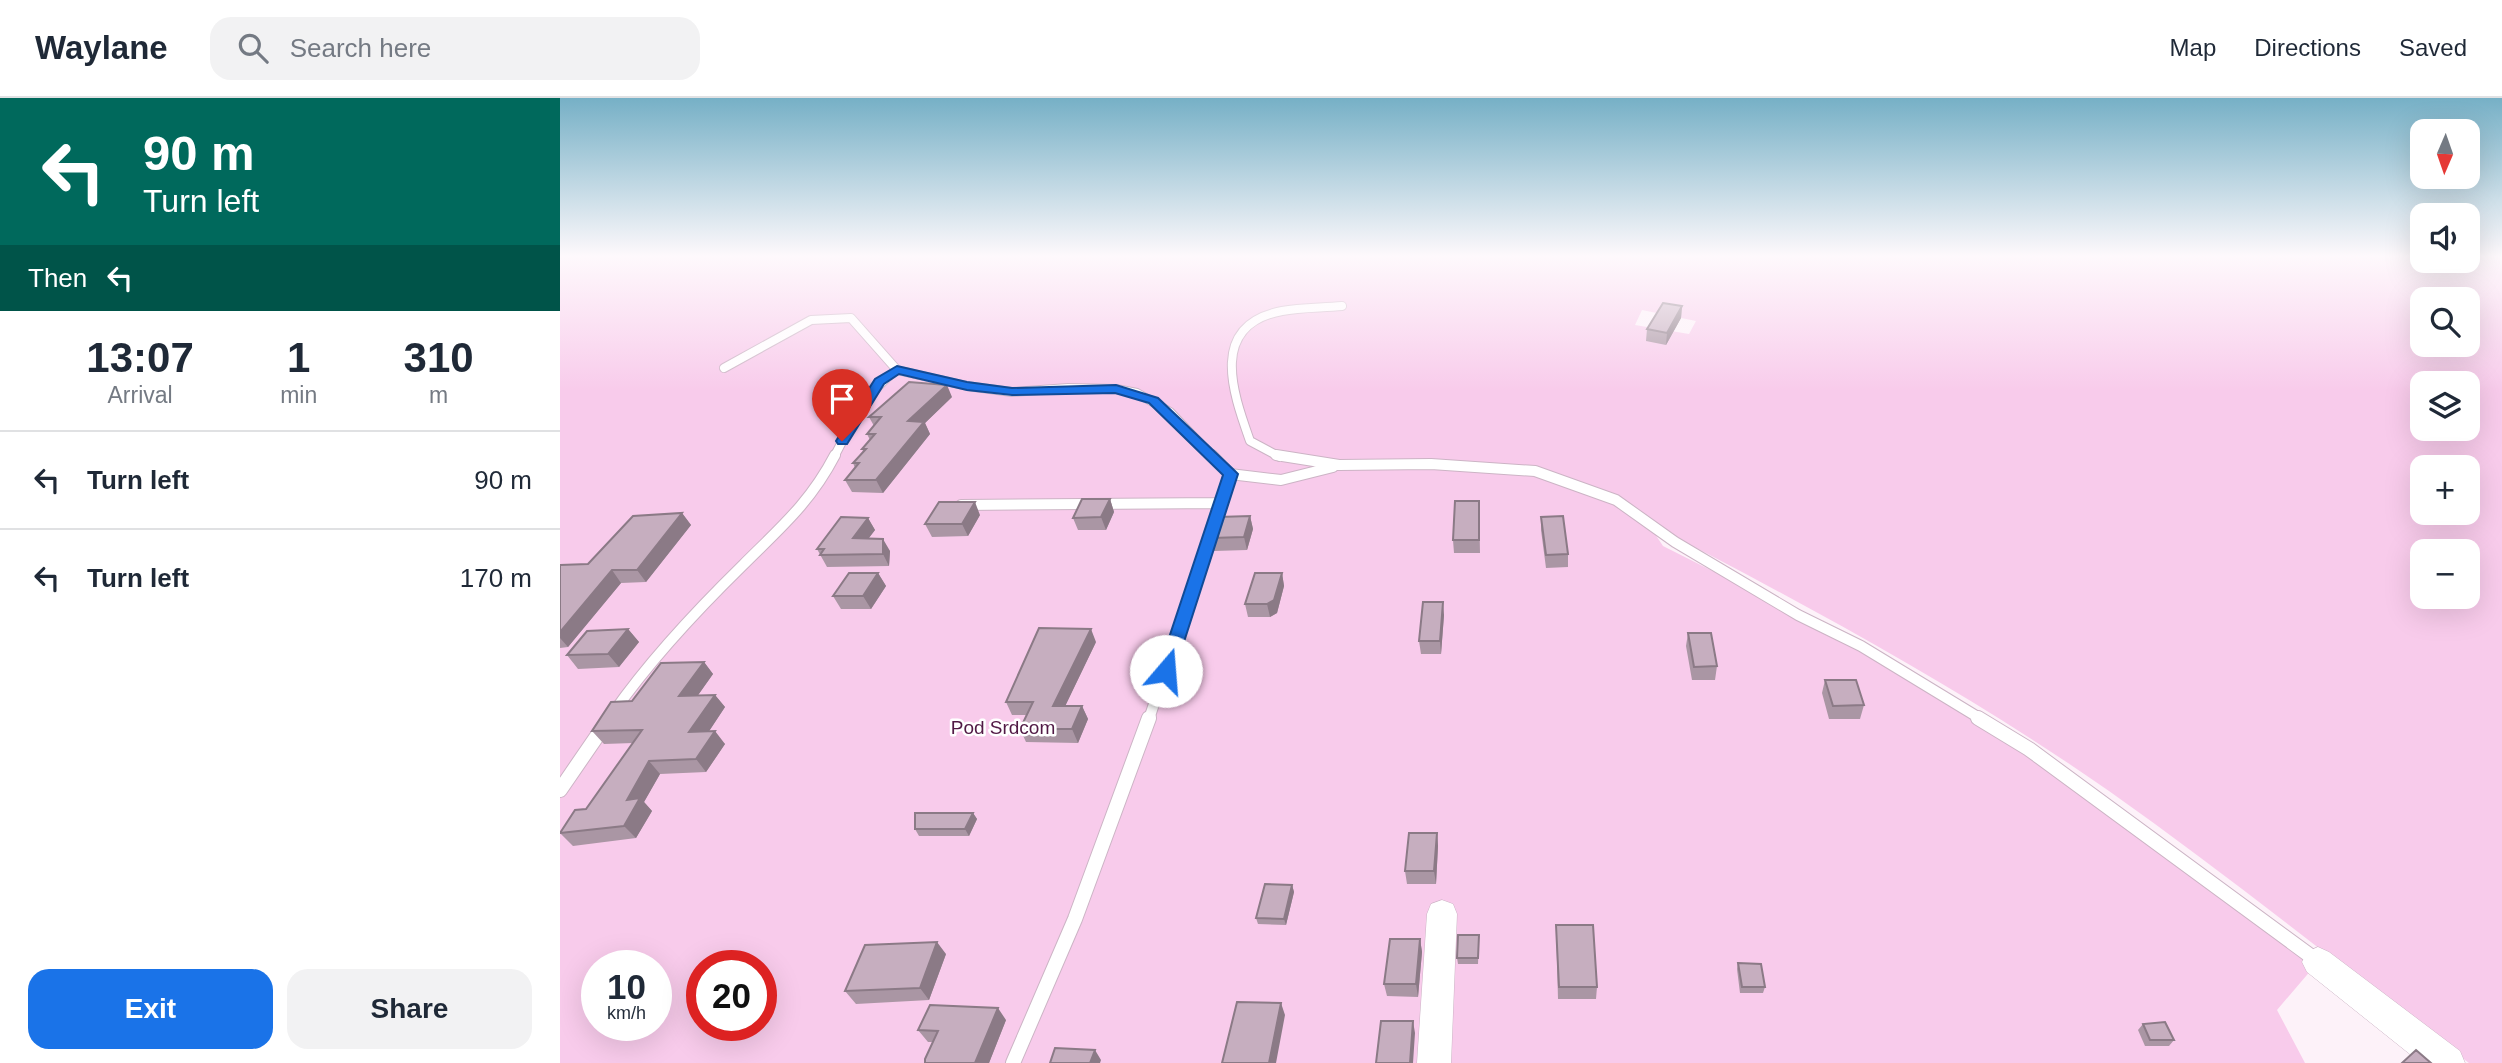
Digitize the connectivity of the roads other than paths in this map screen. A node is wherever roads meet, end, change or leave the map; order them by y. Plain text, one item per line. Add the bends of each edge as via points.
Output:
1 (1342, 306) dead end
2 (724, 368) dead end
3 (897, 370) junction
4 (1339, 465) junction
5 (1230, 474) junction
6 (1221, 503) junction
7 (958, 505) edge
8 (560, 790) edge
9 (1443, 914) dead end
10 (2318, 962) joint
11 (1013, 1063) edge
12 (1434, 1063) edge
13 (2448, 1063) edge

1 - 4 lane via 1293,308 1259,318 1237,339 1230,363 1233,391 1250,441 1283,458
2 - 3 lane via 811,320 850,318
3 - 5 lane via 1012,391 1068,388 1138,393 1170,412
3 - 8 lane via 880,382 854,419 820,484 789,523 743,565 632,685
4 - 5 lane via 1281,480
4 - 10 lane via 1432,464 1535,471 1616,500 1728,573 1861,646 2029,749
5 - 6 lane
6 - 7 lane
6 - 11 lane via 1134,761
9 - 12 street
10 - 13 street

